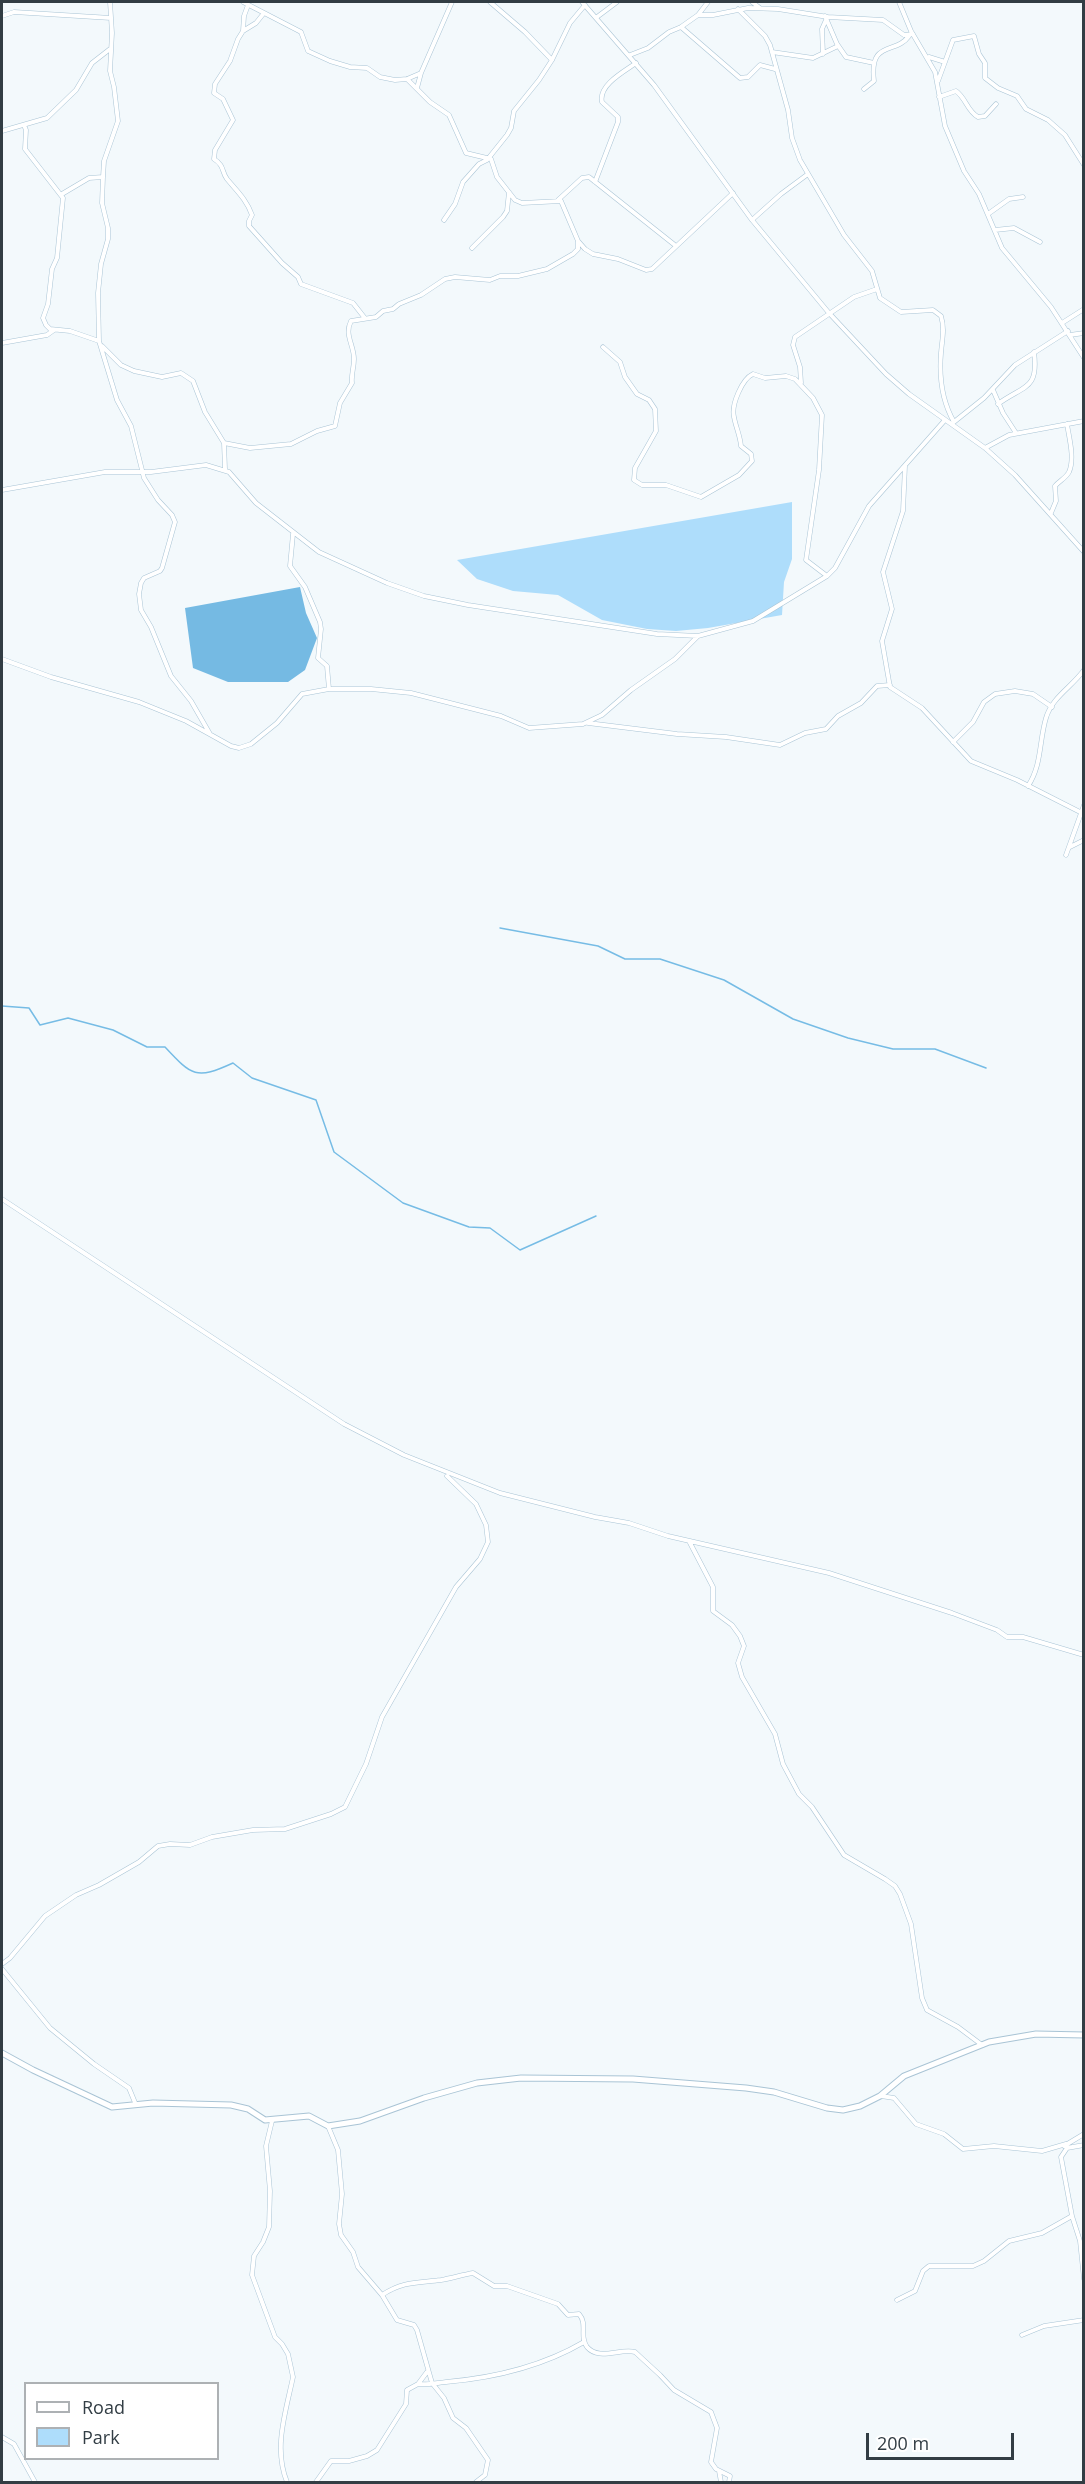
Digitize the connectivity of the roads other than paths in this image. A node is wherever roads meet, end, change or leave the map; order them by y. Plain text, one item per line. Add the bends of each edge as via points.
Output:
1 (110, 2) edge
2 (243, 2) edge
3 (452, 2) edge
4 (490, 2) edge
5 (617, 2) edge
6 (708, 2) edge
7 (752, 2) edge
8 (899, 2) edge
9 (584, 3) edge
10 (248, 5) junction
11 (761, 8) junction
12 (738, 9) junction
13 (264, 13) junction
14 (698, 15) junction
15 (2, 16) edge
16 (597, 17) junction
17 (111, 18) junction
18 (826, 18) junction
19 (681, 27) junction
20 (243, 31) junction
21 (911, 35) junction
22 (838, 46) junction
23 (111, 48) junction
24 (772, 52) junction
25 (823, 54) junction
26 (630, 56) junction
27 (928, 57) junction
28 (552, 60) junction
29 (945, 62) junction
30 (636, 63) junction
31 (874, 63) junction
32 (775, 69) junction
33 (421, 73) junction
34 (407, 79) junction
35 (938, 81) junction
36 (417, 89) junction
37 (864, 89) dead end
38 (939, 97) junction
39 (996, 104) dead end
40 (24, 125) junction
41 (2, 131) edge
42 (489, 157) junction
43 (1083, 165) edge
44 (808, 174) junction
45 (103, 177) junction
46 (595, 182) junction
47 (509, 192) junction
48 (62, 194) junction
49 (733, 194) junction
50 (1023, 197) dead end
51 (558, 200) junction
52 (988, 214) junction
53 (444, 220) dead end
54 (752, 220) junction
55 (995, 230) junction
56 (578, 241) junction
57 (1040, 242) dead end
58 (676, 246) junction
59 (472, 248) dead end
60 (876, 289) junction
61 (1083, 309) edge
62 (829, 313) junction
63 (365, 318) junction
64 (1062, 323) junction
65 (54, 330) junction
66 (1069, 333) junction
67 (1083, 333) edge
68 (100, 342) junction
69 (2, 343) edge
70 (603, 347) dead end
71 (1034, 351) junction
72 (1083, 358) edge
73 (801, 375) junction
74 (795, 379) junction
75 (801, 383) junction
76 (993, 390) junction
77 (999, 404) junction
78 (945, 420) junction
79 (1083, 421) edge
80 (953, 423) junction
81 (1067, 424) junction
82 (1016, 434) junction
83 (224, 443) junction
84 (985, 448) junction
85 (905, 465) junction
86 (225, 469) junction
87 (143, 472) junction
88 (2, 490) edge
89 (1051, 513) junction
90 (293, 534) junction
91 (1083, 552) edge
92 (827, 576) junction
93 (698, 636) junction
94 (2, 659) edge
95 (1083, 670) edge
96 (890, 685) junction
97 (330, 689) junction
98 (1052, 707) junction
99 (587, 723) junction
100 (210, 734) junction
101 (953, 742) junction
102 (1028, 786) junction
103 (1083, 805) edge
104 (1082, 813) edge
105 (1083, 840) edge
106 (1069, 848) junction
107 (1066, 855) dead end
108 (2, 1199) edge
109 (444, 1473) junction
110 (688, 1540) junction
111 (1083, 1654) edge
112 (2, 1964) edge
113 (2, 1969) edge
114 (1083, 2035) edge
115 (982, 2045) junction
116 (2, 2053) edge
117 (880, 2096) junction
118 (136, 2105) junction
119 (272, 2121) junction
120 (328, 2126) junction
121 (1083, 2134) edge
122 (1066, 2144) junction
123 (1083, 2145) edge
124 (1064, 2150) junction
125 (1072, 2216) junction
126 (1083, 2279) edge
127 (382, 2295) junction
128 (897, 2301) dead end
129 (1083, 2320) edge
130 (1022, 2335) dead end
131 (584, 2342) junction
132 (428, 2372) junction
133 (432, 2383) junction
134 (418, 2384) junction
135 (2, 2438) edge
136 (719, 2471) junction
137 (35, 2482) edge
138 (287, 2482) edge
139 (316, 2482) edge
140 (476, 2482) edge
141 (721, 2482) edge
142 (729, 2482) edge

1 - 17 street
2 - 10 street
3 - 33 street
4 - 28 street
5 - 16 street
6 - 14 street
7 - 11 street
8 - 21 street
9 - 16 street
9 - 28 street
10 - 13 street
10 - 20 street
11 - 12 street
11 - 18 street
12 - 14 street
12 - 24 street via 765,36
13 - 20 street
13 - 34 street via 301,32 310,52 350,67 367,68 380,77
14 - 19 street
15 - 17 street via 14,12
16 - 26 street
17 - 23 street
18 - 21 street via 883,20 895,30
18 - 22 street
18 - 25 street via 822,29
19 - 26 street
19 - 32 street via 740,78 748,77 760,65
20 - 63 street via 215,84 214,93 223,99 233,120 215,150 214,159 224,166 226,177 249,206 249,226 301,284 353,303
21 - 27 street
21 - 31 street via 903,44 884,49
22 - 25 street
22 - 31 street via 846,57
23 - 40 street via 92,63 79,87 56,110 42,120
23 - 45 street via 110,71 118,121 104,161
24 - 25 street via 805,58
24 - 32 street
26 - 30 street
27 - 29 street
27 - 35 street
28 - 42 street via 514,111 510,131
29 - 35 street
29 - 43 street via 953,40 974,36 986,63 985,78 1017,96 1026,109 1048,120 1065,135
30 - 46 street via 612,81 601,97 618,122
30 - 49 street
31 - 37 street via 874,81
32 - 44 street via 792,138
33 - 34 street
33 - 36 street
34 - 36 street
35 - 38 street
36 - 42 street via 449,115 466,153
38 - 39 street via 956,91 978,117 985,116
38 - 52 street via 945,126
40 - 41 street
40 - 48 street via 25,149
42 - 47 street
42 - 53 street via 463,182
44 - 54 street
44 - 60 street via 844,235 872,271
45 - 48 street via 89,178
45 - 68 street via 102,203 108,239 98,293
46 - 51 street via 589,177 582,178
46 - 58 street
47 - 51 street via 522,203
47 - 59 street via 507,211
48 - 65 street via 57,258 43,315 46,325
49 - 54 street
49 - 58 street
50 - 52 street via 1009,199
51 - 56 street
52 - 55 street
54 - 62 street
55 - 57 street via 1012,228
55 - 64 street via 1002,248
56 - 58 street via 593,254 648,270
56 - 63 street via 573,254 548,269 489,280 446,279 393,309
60 - 62 street
60 - 80 street via 880,298 896,310 933,310 941,316 942,384
61 - 64 street
62 - 73 street via 793,342
62 - 78 street via 886,375
63 - 83 street via 349,324 354,356 352,383 340,403 335,426 291,444 250,448
64 - 66 street
65 - 68 street via 70,331
65 - 69 street via 47,335
66 - 67 street
66 - 71 street
66 - 72 street
68 - 83 street via 127,369 162,377 181,373 193,381 205,412
68 - 87 street via 117,400 131,426
70 - 74 street via 620,362 637,394 649,400 655,409 656,431 635,468 633,480 642,485 666,485 701,497 740,475 752,461 751,454 741,446 734,416 746,377 755,374
71 - 76 street via 1009,370
71 - 77 street via 1035,370 1029,386
73 - 74 street
73 - 75 street
74 - 75 street
75 - 92 street via 819,407 823,422 806,556 807,562
76 - 77 street
76 - 80 street
77 - 82 street
78 - 80 street
78 - 85 street
79 - 81 street
80 - 84 street
81 - 82 street
81 - 89 street via 1070,467 1055,486 1056,501
82 - 84 street
83 - 86 street
84 - 89 street
85 - 92 street via 869,506
85 - 96 street via 903,511 883,572 892,609 882,641
86 - 87 street via 206,465
86 - 90 street via 256,503
87 - 88 street via 105,472
87 - 100 street via 150,490 172,515 176,526 162,568 141,583 141,610 171,676
89 - 91 street
90 - 93 street via 320,552 424,596 613,629
90 - 97 street via 290,566 305,587 320,622 318,659 327,666
92 - 93 street via 753,621
93 - 99 street via 675,659
94 - 100 street via 139,702
95 - 98 street
96 - 99 street via 877,686 826,729 780,745
96 - 101 street via 922,708
97 - 99 street via 411,693 501,716 529,728
97 - 100 street via 302,694 277,723 251,744 231,746
98 - 101 street via 1033,694 994,694
98 - 102 street via 1045,718 1037,767
101 - 102 street via 979,765
102 - 104 street
103 - 104 street
104 - 106 street
105 - 106 street
106 - 107 street
108 - 109 street via 344,1424
109 - 110 street via 500,1493 630,1522
109 - 112 street via 476,1504 486,1525 488,1542 480,1559 456,1587 382,1717 366,1764 345,1806 285,1829 253,1830 190,1845 158,1846 139,1862 45,1916
110 - 111 street via 849,1579 952,1613 1007,1637 1023,1637
110 - 115 street via 713,1587 713,1611 740,1636 744,1646 738,1663 742,1677 775,1734 783,1764 796,1790 844,1855 885,1879 900,1894 911,1924 927,2010
113 - 118 street via 50,2028 129,2088
114 - 115 street via 1036,2034
115 - 117 street via 904,2076
116 - 118 street via 103,2105
117 - 120 street via 860,2106 838,2110 746,2088 633,2079 502,2079 424,2098 360,2121
117 - 122 street via 894,2098 916,2124 944,2133 963,2149 994,2146 1042,2151
118 - 119 street via 231,2105
119 - 120 street via 309,2116
119 - 138 street via 266,2146 269,2227 252,2268 253,2283 273,2333 293,2367 280,2451
120 - 127 street via 339,2150 341,2235 358,2267
121 - 122 street
122 - 124 street
123 - 124 street
124 - 125 street via 1062,2164
125 - 126 street via 1080,2241
125 - 128 street via 1042,2233 1009,2241 973,2266 929,2266 915,2291
127 - 131 street via 414,2281 473,2273 494,2286 512,2288 558,2304 568,2315 581,2316
127 - 132 street via 398,2320 414,2325 417,2330
129 - 130 street via 1044,2326
131 - 133 street via 522,2368 470,2380
131 - 136 street via 596,2353 634,2352 674,2390 711,2412 717,2428 711,2462
132 - 133 street
132 - 134 street
133 - 134 street
133 - 140 street via 453,2418 466,2428 489,2460 485,2475
134 - 139 street via 407,2390 406,2404 377,2450 349,2461 331,2461
135 - 137 street via 14,2444
136 - 141 street
136 - 142 street via 730,2476

